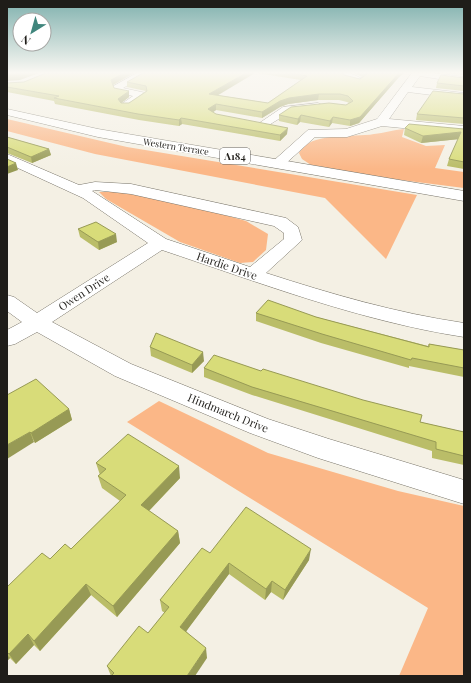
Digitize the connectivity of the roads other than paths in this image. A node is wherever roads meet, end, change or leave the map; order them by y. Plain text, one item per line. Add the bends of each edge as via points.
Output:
1 (301, 105) edge
2 (317, 105) edge
3 (394, 105) edge
4 (326, 109) edge
5 (7, 112) edge
6 (249, 121) edge
7 (381, 122) junction
8 (264, 124) junction
9 (284, 128) edge
10 (298, 130) edge
11 (464, 130) edge
12 (312, 133) junction
13 (7, 158) edge
14 (278, 163) junction
15 (77, 190) junction
16 (464, 196) edge
17 (160, 243) junction
18 (252, 275) junction
19 (7, 301) edge
20 (37, 323) junction
21 (464, 330) edge
22 (7, 339) edge
23 (464, 492) edge

1 - 8 street via 287,109
2 - 4 street
3 - 7 street
5 - 14 street, Western Terrace / A184 via 98,133
6 - 8 street
7 - 11 street
7 - 12 street via 348,133
8 - 9 street
10 - 12 street
12 - 14 street
13 - 15 street, Hardie Drive
14 - 16 street, Western Terrace / A184
15 - 17 street, Hardie Drive
15 - 18 street via 95,186 131,189 280,222 292,231 293,240
17 - 18 street, Hardie Drive
17 - 20 street, Owen Drive
18 - 21 street, Hardie Drive via 323,298 431,325
19 - 20 street, Hindmarch Drive
20 - 22 street, Owen Drive
20 - 23 street, Hindmarch Drive via 123,370 259,426

